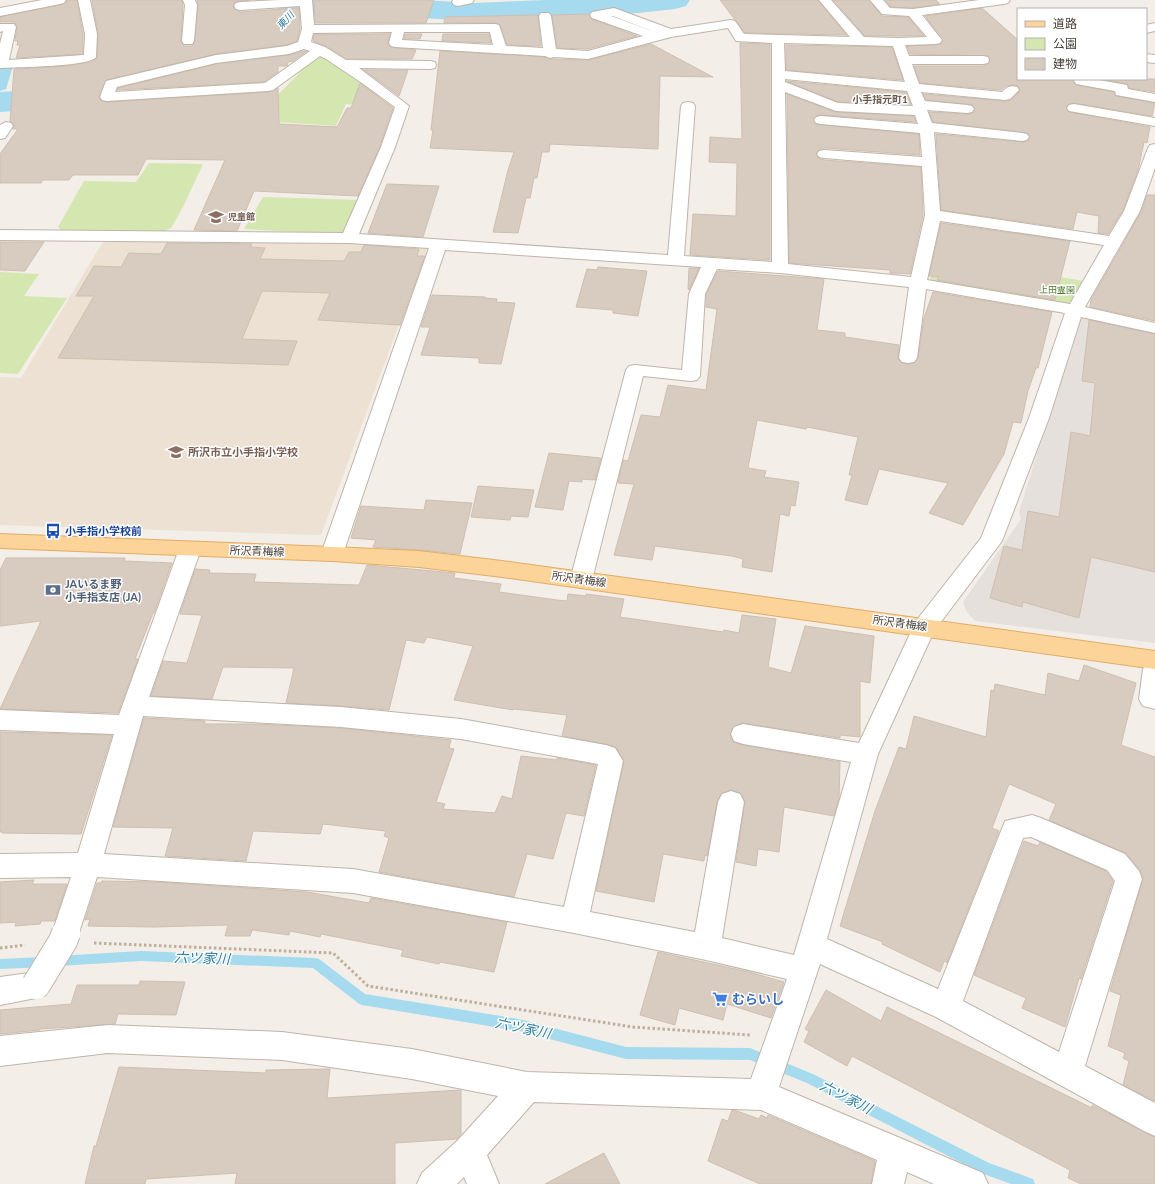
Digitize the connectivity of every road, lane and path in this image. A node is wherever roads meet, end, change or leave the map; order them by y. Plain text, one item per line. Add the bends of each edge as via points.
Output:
1 (60, 0) edge
2 (84, 0) edge
3 (189, 0) edge
4 (825, 0) edge
5 (876, 0) edge
6 (1004, 0) edge
7 (306, 4) edge
8 (951, 4) edge
9 (14, 5) edge
10 (240, 6) dead end
11 (0, 12) edge
12 (914, 13) junction
13 (545, 16) dead end
14 (667, 18) dead end
15 (639, 22) junction
16 (0, 28) edge
17 (399, 28) junction
18 (308, 29) junction
19 (670, 33) junction
20 (657, 37) junction
21 (778, 39) junction
22 (188, 41) dead end
23 (860, 41) junction
24 (898, 42) junction
25 (304, 44) junction
26 (500, 49) junction
27 (320, 50) junction
28 (550, 54) junction
29 (904, 60) junction
30 (983, 60) dead end
31 (1, 63) edge
32 (343, 64) junction
33 (430, 65) dead end
34 (778, 79) junction
35 (1081, 81) dead end
36 (913, 86) junction
37 (1012, 90) dead end
38 (1155, 98) edge
39 (688, 106) dead end
40 (920, 108) junction
41 (1074, 108) dead end
42 (967, 109) dead end
43 (822, 120) dead end
44 (1155, 122) edge
45 (927, 128) junction
46 (1022, 137) dead end
47 (1155, 148) edge
48 (824, 154) dead end
49 (929, 162) junction
50 (933, 214) junction
51 (0, 235) edge
52 (349, 238) junction
53 (1115, 242) junction
54 (439, 244) junction
55 (676, 261) junction
56 (711, 264) junction
57 (780, 268) junction
58 (918, 283) junction
59 (1076, 310) junction
60 (1155, 328) edge
61 (908, 358) dead end
62 (0, 541) edge
63 (190, 549) junction
64 (332, 554) junction
65 (581, 580) junction
66 (924, 627) junction
67 (1155, 660) edge
68 (1155, 669) edge
69 (1155, 700) edge
70 (131, 715) junction
71 (0, 720) edge
72 (743, 734) dead end
73 (866, 754) junction
74 (731, 802) dead end
75 (88, 865) junction
76 (0, 866) edge
77 (574, 921) junction
78 (65, 937) junction
79 (706, 947) junction
80 (0, 948) edge
81 (808, 958) junction
82 (0, 992) edge
83 (946, 1007) junction
84 (781, 1037) junction
85 (0, 1051) edge
86 (1068, 1072) junction
87 (527, 1087) junction
88 (761, 1095) junction
89 (1155, 1120) edge
90 (469, 1151) junction
91 (896, 1152) junction
92 (433, 1184) edge
93 (483, 1184) edge
94 (888, 1184) edge
95 (972, 1184) edge

1 - 9 street
2 - 31 street via 91,34 90,57 81,60
3 - 22 street via 191,5
4 - 23 street
5 - 12 street via 886,11
6 - 8 street
7 - 10 street
7 - 18 street
8 - 12 street
9 - 11 street
12 - 24 street via 936,40
13 - 28 street
14 - 15 street
15 - 19 street
15 - 20 street via 614,12 596,15
16 - 31 street via 10,27
17 - 18 street via 374,24
17 - 26 street via 495,28
17 - 26 street via 395,43
18 - 25 street
19 - 20 street
19 - 21 street via 731,24 740,38
20 - 28 street via 588,55
21 - 23 street
21 - 34 street
23 - 24 street
24 - 29 street
25 - 27 street
25 - 27 street via 289,50 216,59 111,84 107,97 268,87
26 - 28 street
27 - 32 street
29 - 30 street
29 - 36 street
32 - 33 street
32 - 52 street via 402,106 388,147
34 - 36 street
34 - 40 street via 836,107
34 - 57 street
35 - 38 street via 1122,88 1121,92
36 - 37 street via 1005,96
36 - 40 street
39 - 55 street
40 - 42 street
40 - 45 street
41 - 44 street
43 - 45 street
45 - 46 street
45 - 49 street
47 - 53 street via 1132,211
48 - 49 street
49 - 50 street
50 - 53 street
50 - 58 street
51 - 52 street
52 - 54 street
53 - 59 street
54 - 55 street
54 - 64 street
55 - 56 street
56 - 57 street
56 - 65 street via 698,294 691,376 635,370
57 - 58 street
58 - 59 street
58 - 61 street
59 - 60 street
59 - 66 street via 1039,418 991,541
62 - 63 main road, 所沢青梅線
63 - 64 main road, 所沢青梅線
63 - 70 street
64 - 65 main road, 所沢青梅線 via 419,559
65 - 66 main road, 所沢青梅線
66 - 67 main road, 所沢青梅線
66 - 73 street
68 - 69 street via 1151,699
70 - 71 street
70 - 75 street
70 - 77 street via 341,717 461,729 606,755 611,762
72 - 73 street
73 - 81 street
74 - 79 street
75 - 76 street
75 - 77 street via 353,881
75 - 78 street
77 - 79 street
78 - 80 path
78 - 82 street, bridge via 36,985
78 - 84 path via 333,953 368,986 633,1027
79 - 81 street
81 - 83 street
81 - 84 street
83 - 86 street
83 - 86 street via 1014,829 1032,826 1116,862 1129,879
84 - 88 street
85 - 87 street via 108,1039 282,1046 412,1064
86 - 89 street
87 - 88 street
87 - 90 street
88 - 91 street
90 - 92 street
90 - 93 street
91 - 94 street
91 - 95 street

